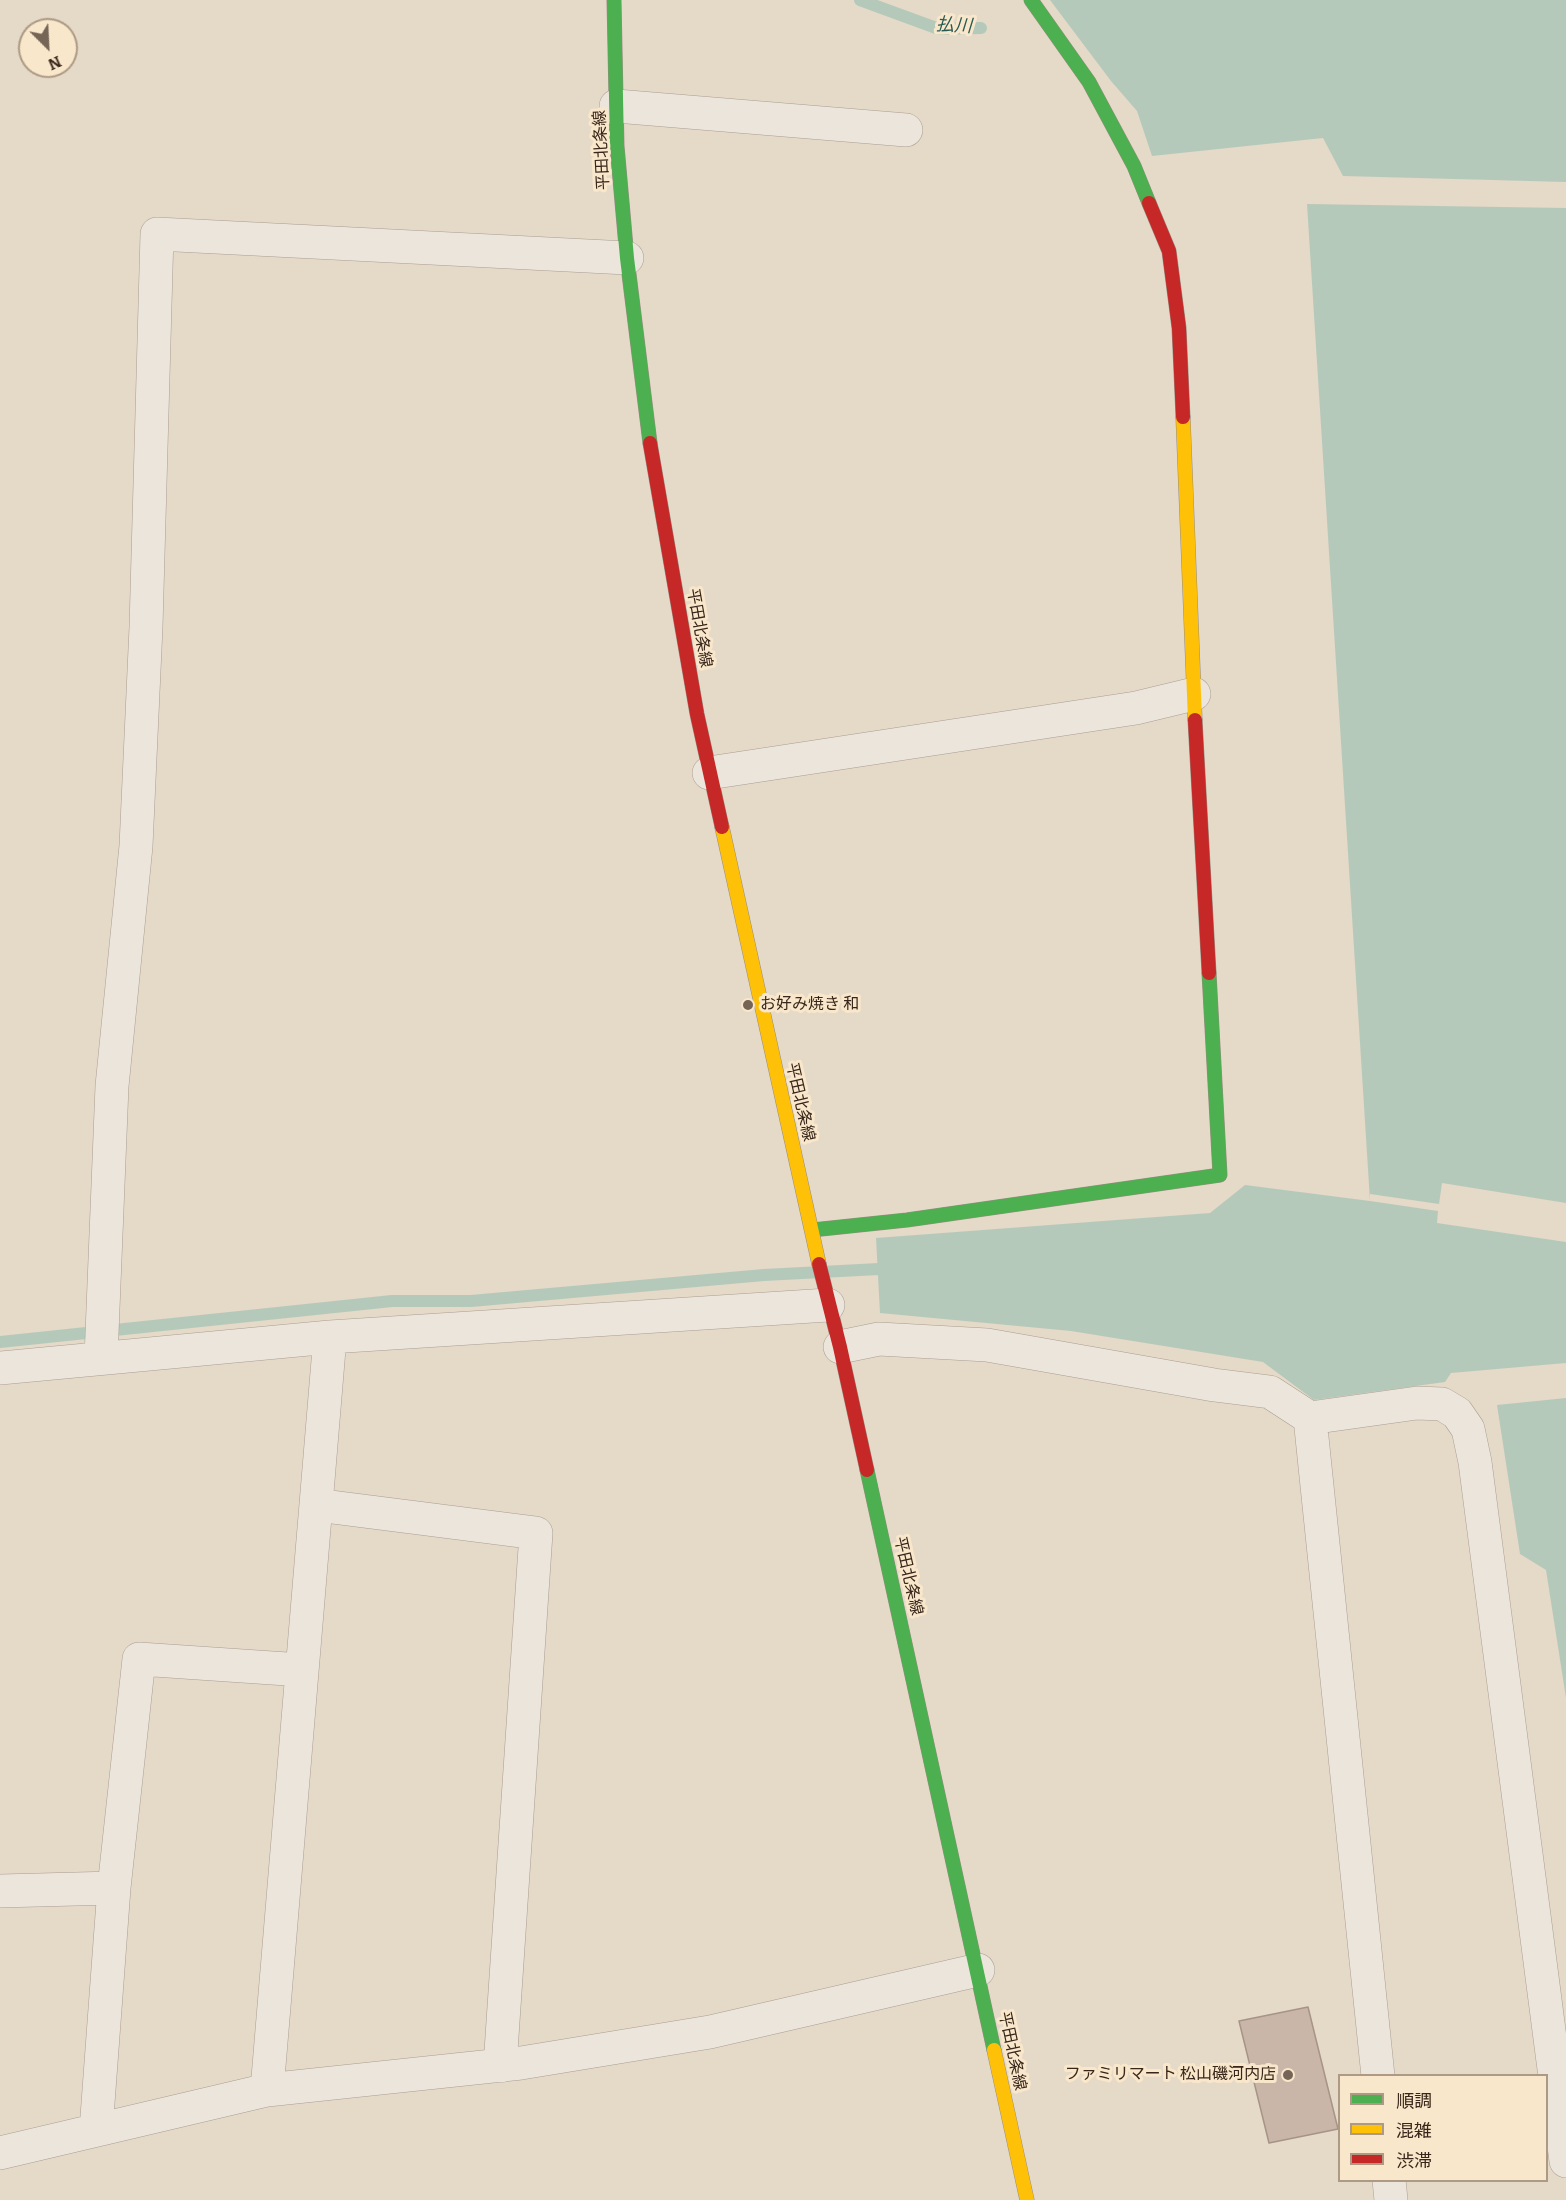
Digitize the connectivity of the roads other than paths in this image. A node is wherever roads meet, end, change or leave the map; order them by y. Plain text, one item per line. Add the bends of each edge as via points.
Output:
1 (614, 0) edge
2 (1031, 0) edge
3 (616, 106) junction
4 (906, 130) dead end
5 (627, 258) junction
6 (1194, 694) junction
7 (709, 773) junction
8 (812, 1230) junction
9 (827, 1300) junction
10 (330, 1337) junction
11 (101, 1343) junction
12 (840, 1347) junction
13 (0, 1368) edge
14 (1310, 1418) junction
15 (316, 1505) junction
16 (302, 1670) junction
17 (114, 1888) junction
18 (0, 1891) edge
19 (978, 1970) junction
20 (500, 2066) junction
21 (1378, 2074) edge
22 (267, 2090) junction
23 (96, 2130) junction
24 (0, 2153) edge
25 (1566, 2162) edge
26 (1389, 2182) edge
27 (1027, 2200) edge
28 (1391, 2200) edge

1 - 3 main road, 平田北条線
2 - 6 main road via 1089,82 1134,166 1169,251 1179,328
3 - 4 street
3 - 5 main road, 平田北条線
5 - 7 main road, 平田北条線 via 649,436
5 - 11 street via 157,234 137,834 112,1086
6 - 7 street via 1136,708
6 - 8 main road via 1220,1175
7 - 8 main road, 平田北条線
8 - 9 main road, 平田北条線
9 - 10 street
9 - 12 main road, 平田北条線
10 - 11 street
10 - 15 street
11 - 13 street
12 - 14 street via 879,1339 987,1345 1270,1392
12 - 19 main road, 平田北条線
14 - 21 street
14 - 25 street via 1417,1403 1442,1404 1457,1413 1468,1429
15 - 16 street
15 - 20 street via 536,1533
16 - 17 street via 139,1659
16 - 22 street
17 - 18 street
17 - 23 street
19 - 20 street via 710,2032
19 - 27 main road, 平田北条線
20 - 22 street
22 - 23 street
23 - 24 street
26 - 28 street

